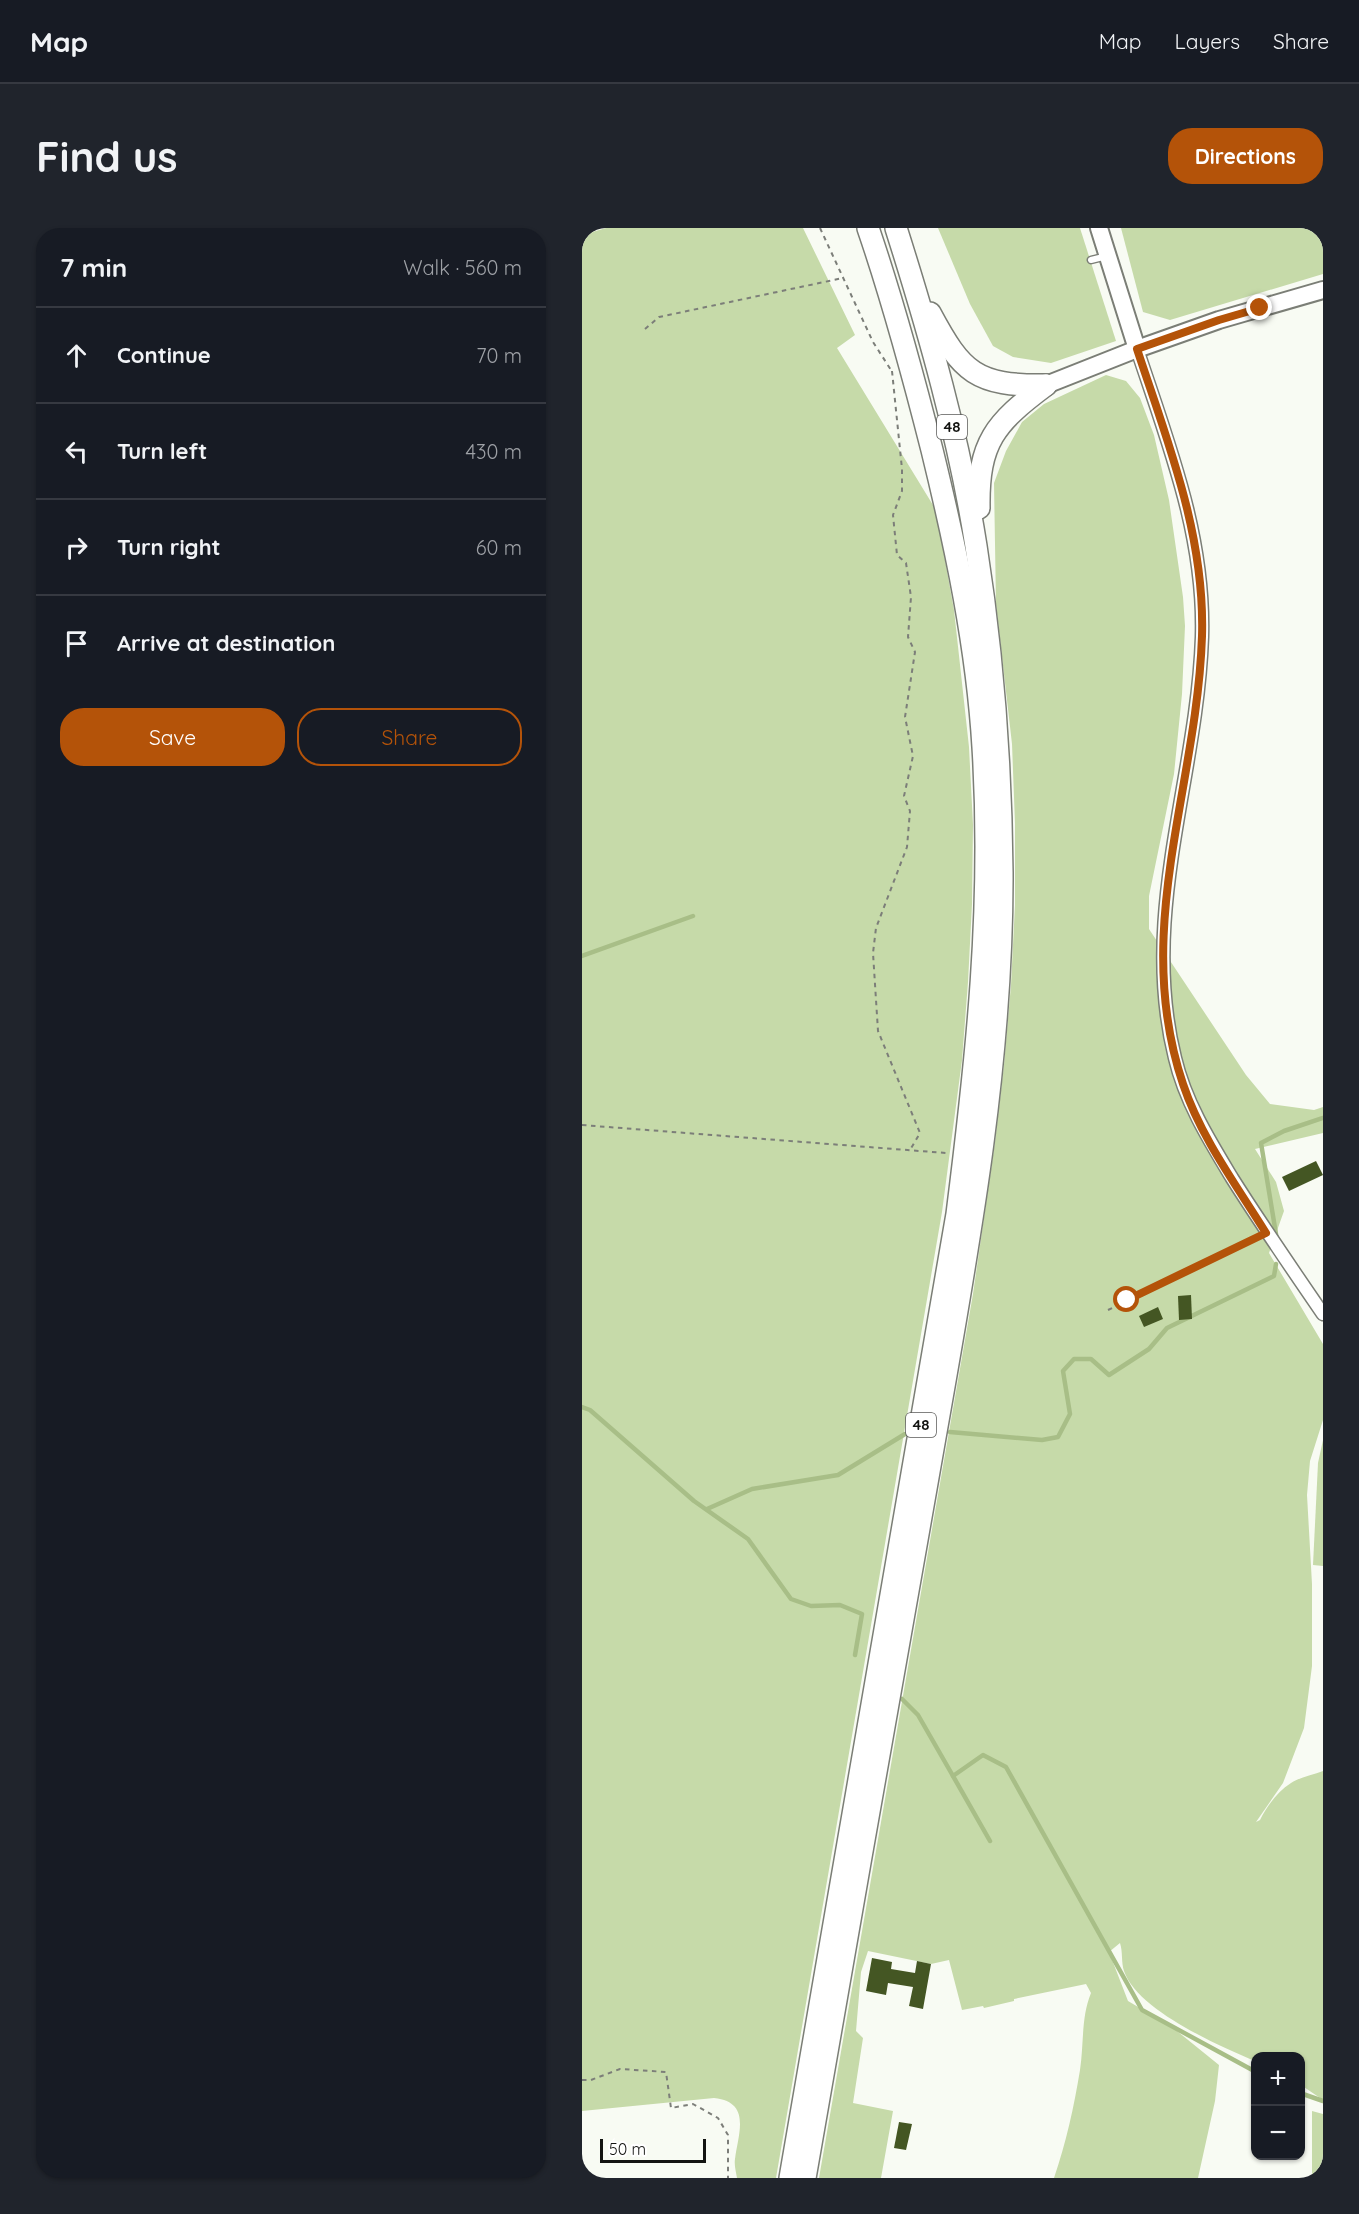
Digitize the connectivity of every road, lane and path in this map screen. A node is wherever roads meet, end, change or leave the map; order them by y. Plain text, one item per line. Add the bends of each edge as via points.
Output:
1 (820, 228) edge
2 (868, 228) edge
3 (896, 228) edge
4 (1100, 228) edge
5 (1108, 255) junction
6 (1091, 260) dead end
7 (843, 278) junction
8 (913, 279) junction
9 (1323, 290) edge
10 (645, 329) dead end
11 (873, 342) dead end
12 (1137, 349) junction
13 (892, 371) dead end
14 (1046, 385) junction
15 (981, 577) junction
16 (582, 1125) edge
17 (910, 1150) junction
18 (948, 1153) dead end
19 (1266, 1233) junction
20 (1108, 1310) dead end
21 (1323, 1314) edge
22 (582, 2080) edge
23 (728, 2178) edge
24 (790, 2178) edge
25 (805, 2178) edge

1 - 7 path
2 - 24 highway, 48 via 909,362 966,602 983,746 985,926 976,1057 957,1214
3 - 8 highway, 48
4 - 5 main road
5 - 6 lane
5 - 12 main road
7 - 10 path via 659,317
7 - 11 path
8 - 14 highway, 48 via 949,346 971,370 1014,386
8 - 15 highway, 48 via 950,417
9 - 12 main road
12 - 14 main road
12 - 19 street via 1186,501 1198,559 1201,602 1200,670 1169,867 1162,987 1184,1087 1199,1122
13 - 17 path via 902,468 902,491 893,515 897,555 906,563 911,597 908,638 915,652 905,717 912,756 904,796 910,811 907,847 876,928 873,953 878,1031 920,1133
14 - 15 highway, 48 via 1006,418 981,463
15 - 25 highway, 48 via 998,738 1001,825 1001,920 992,1058 949,1357
16 - 17 path
17 - 18 path
19 - 20 path
19 - 21 street
22 - 23 path via 620,2070 666,2072 671,2108 693,2104 718,2118 728,2135

